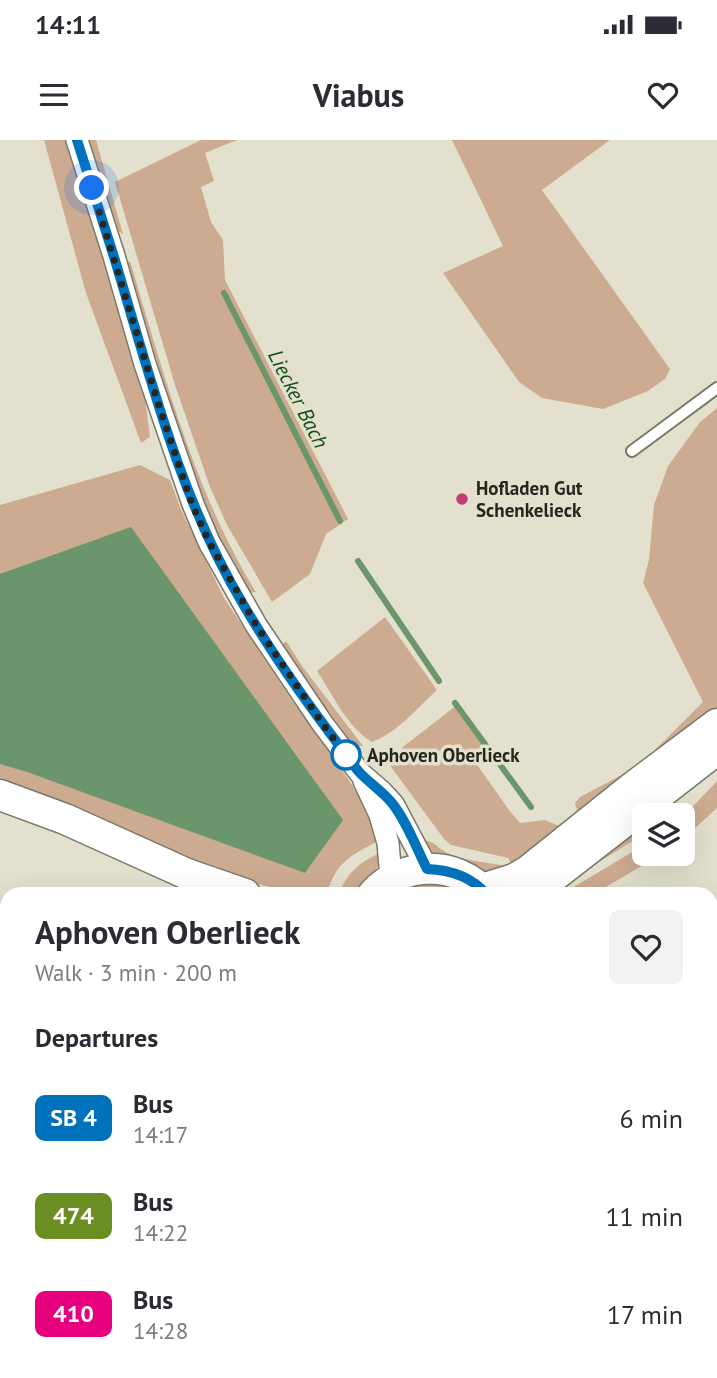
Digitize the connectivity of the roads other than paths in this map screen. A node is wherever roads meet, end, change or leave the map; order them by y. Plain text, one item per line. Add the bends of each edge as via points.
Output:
1 (77, 140) edge
2 (717, 388) edge
3 (632, 451) dead end
4 (717, 724) edge
5 (717, 749) edge
6 (360, 773) junction
7 (0, 795) edge
8 (427, 869) junction
9 (382, 886) edge
10 (225, 887) edge
11 (477, 887) edge
12 (496, 887) edge
13 (540, 887) edge

1 - 6 street via 145,364 209,542 256,625
2 - 3 lane
4 - 12 main road via 528,871
5 - 13 main road
6 - 8 street via 393,804
6 - 9 street via 388,843
7 - 10 main road
8 - 9 main road via 412,870
8 - 11 main road via 462,876

